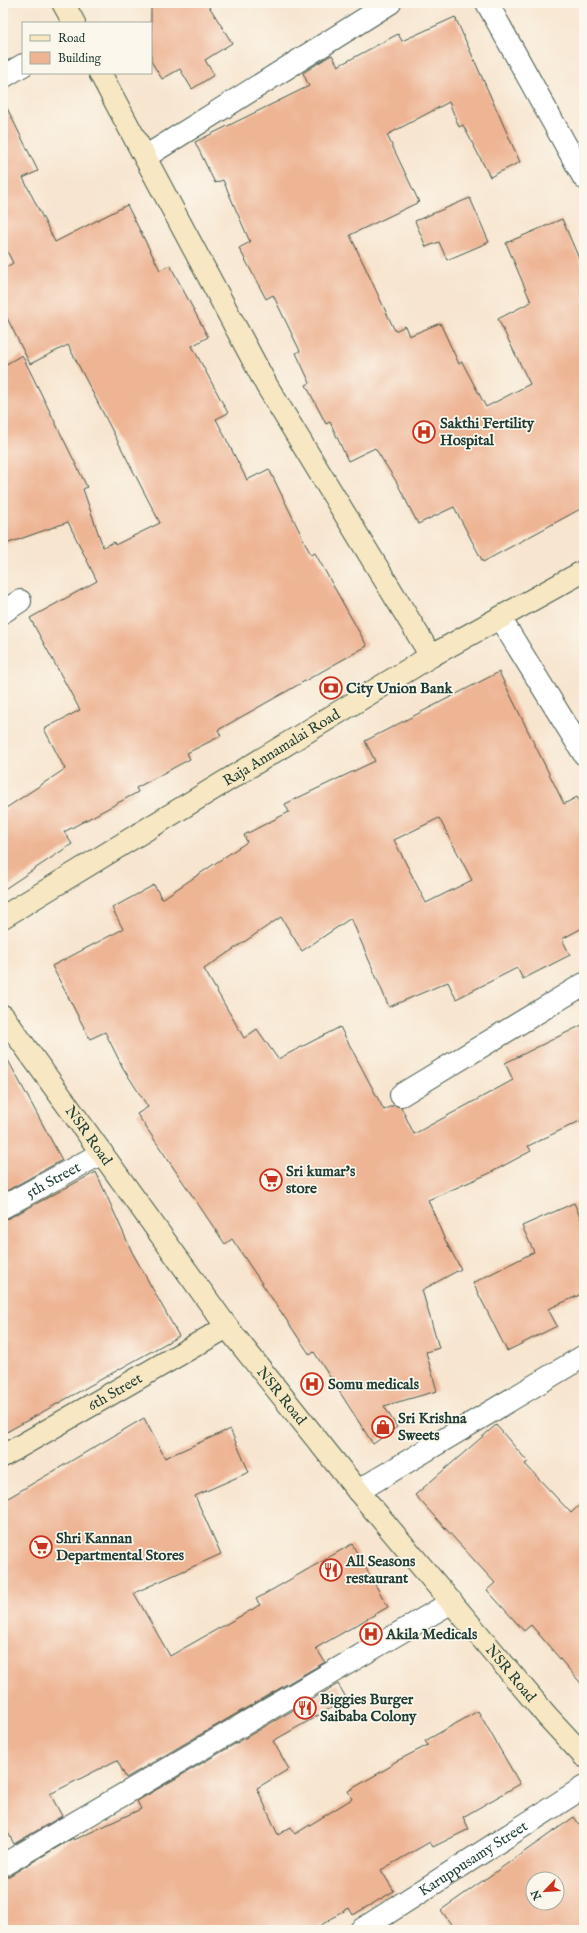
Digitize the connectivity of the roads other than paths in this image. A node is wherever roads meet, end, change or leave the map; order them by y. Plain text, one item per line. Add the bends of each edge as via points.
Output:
1 (63, 3) edge
2 (390, 3) edge
3 (487, 3) edge
4 (73, 22) edge
5 (22, 66) edge
6 (101, 74) edge
7 (3, 77) edge
8 (145, 157) junction
9 (584, 178) edge
10 (584, 571) edge
11 (500, 618) junction
12 (431, 656) junction
13 (584, 754) edge
14 (3, 917) edge
15 (584, 984) edge
16 (3, 1016) edge
17 (401, 1095) dead end
18 (102, 1153) junction
19 (3, 1207) edge
20 (227, 1327) junction
21 (584, 1356) edge
22 (3, 1456) edge
23 (358, 1491) junction
24 (452, 1602) junction
25 (584, 1756) edge
26 (584, 1787) edge
27 (3, 1865) edge
28 (361, 1930) edge

1 - 4 street
2 - 8 street
3 - 9 street
5 - 7 street
6 - 8 street
8 - 12 street via 267,386
10 - 11 street, Raja Annamalai Road
11 - 12 street, Raja Annamalai Road
11 - 13 street
12 - 14 street, Raja Annamalai Road
15 - 17 street
16 - 18 street, NSR Road
18 - 19 street, 5th Street
18 - 20 street, NSR Road
20 - 22 street, 6th Street
20 - 23 street, NSR Road
21 - 23 street
23 - 24 street, NSR Road
24 - 25 street, NSR Road via 547,1716
24 - 27 street
26 - 28 street, Karuppusamy Street

